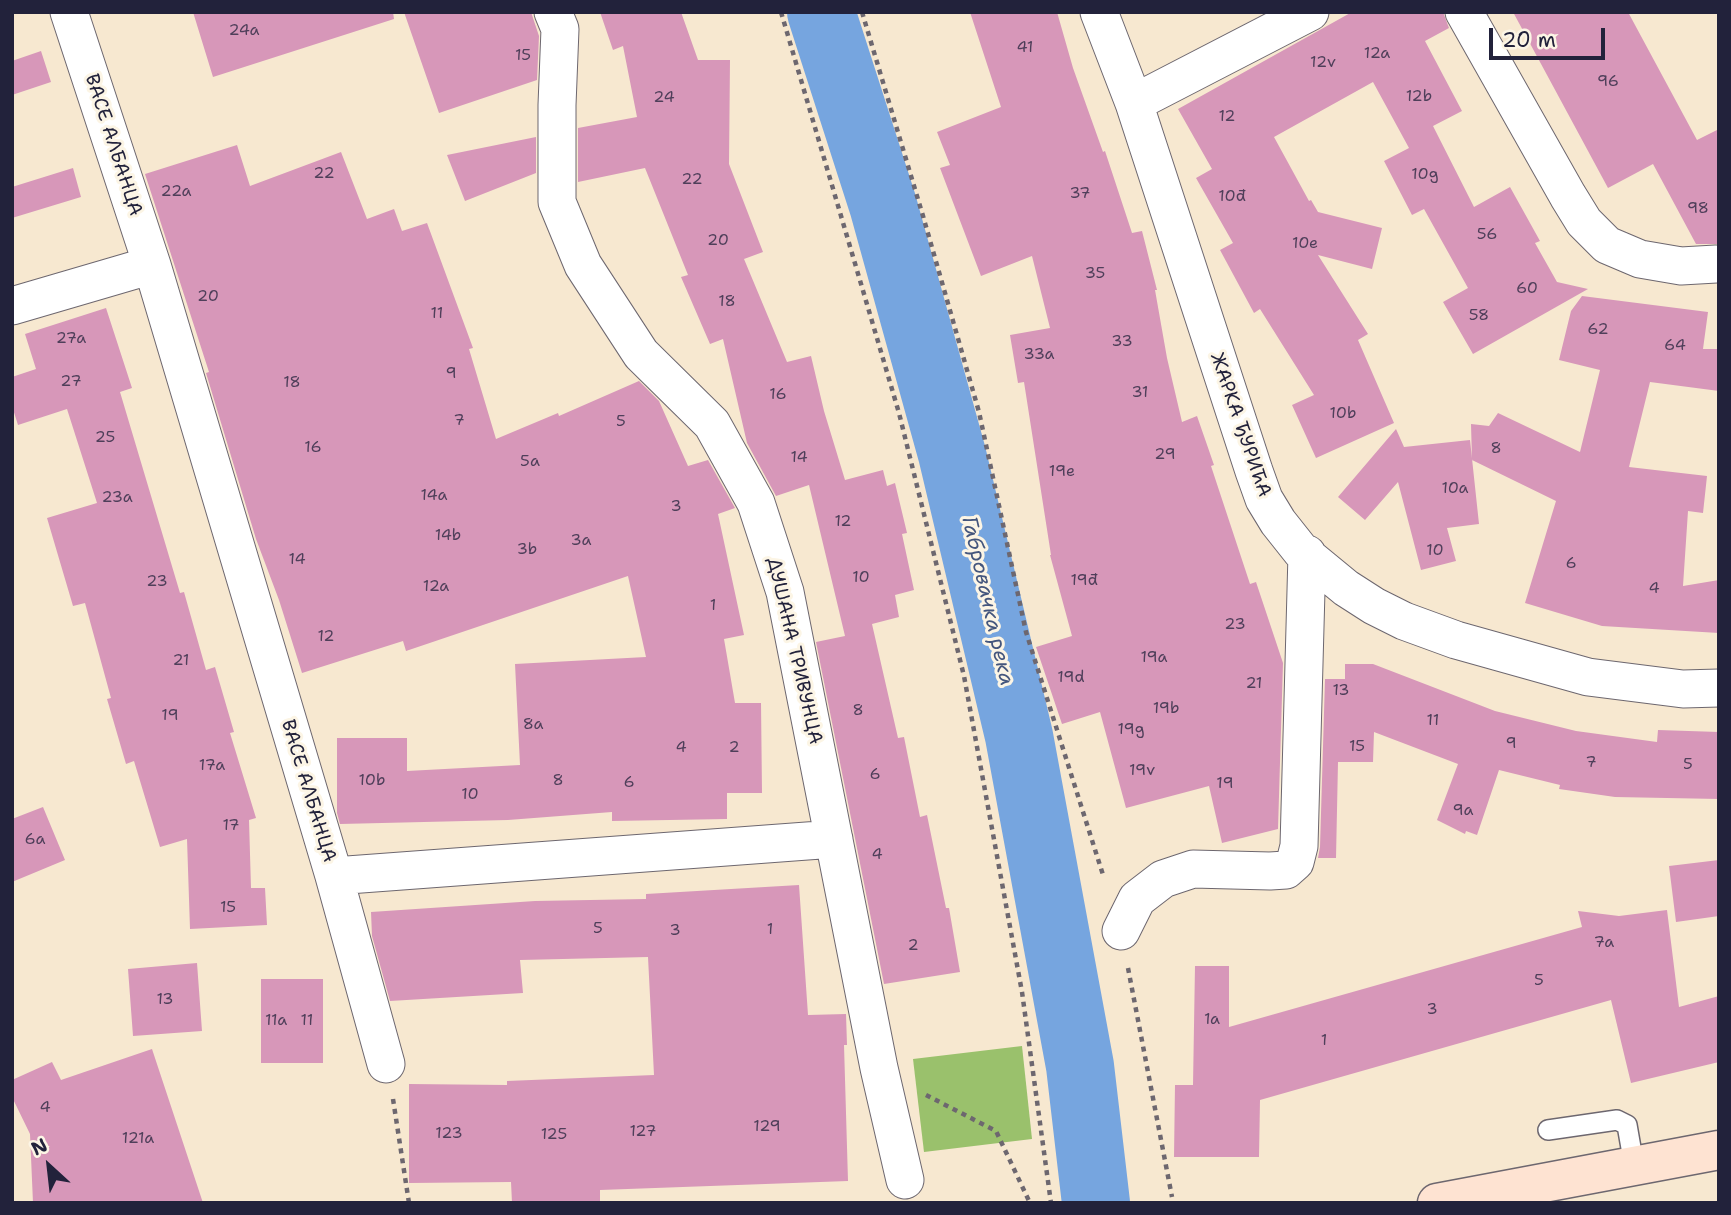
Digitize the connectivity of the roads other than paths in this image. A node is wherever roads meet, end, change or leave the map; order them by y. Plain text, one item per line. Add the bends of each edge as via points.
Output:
1 (553, 12) edge
2 (1099, 12) edge
3 (1310, 12) edge
4 (1464, 12) edge
5 (80, 16) edge
6 (1134, 103) junction
7 (1716, 264) dead end
8 (152, 265) junction
9 (12, 306) edge
10 (1307, 554) junction
11 (1719, 688) edge
12 (834, 839) junction
13 (334, 876) junction
14 (1121, 932) road end
15 (386, 1064) road end
16 (1548, 1130) dead end
17 (1719, 1150) edge
18 (1634, 1166) junction
19 (905, 1180) dead end
20 (1437, 1203) edge

1 - 12 street, ДУШАНА ТРИВУНЦА via 560,29 557,202 583,265 640,354 712,424 756,503 785,592
2 - 6 street, ЖАРКА ЂУРИЋА
3 - 6 street
4 - 7 street via 1568,196 1584,222 1607,245 1640,259 1681,266
5 - 8 street, ВАСЕ АЛБАНЦА
6 - 10 street, ЖАРКА ЂУРИЋА via 1261,490 1278,522
8 - 9 street
8 - 13 street, ВАСЕ АЛБАНЦА
10 - 11 street, ЖАРКА ЂУРИЋА via 1374,606 1456,640 1588,677 1683,689
10 - 14 street via 1295,862 1286,870 1193,869 1163,879 1136,899
12 - 13 street, ВАСЕ АЛБАНЦА
12 - 19 street, ДУШАНА ТРИВУНЦА
13 - 15 street
16 - 18 lane via 1617,1120 1627,1125
17 - 18 main road
18 - 20 main road

